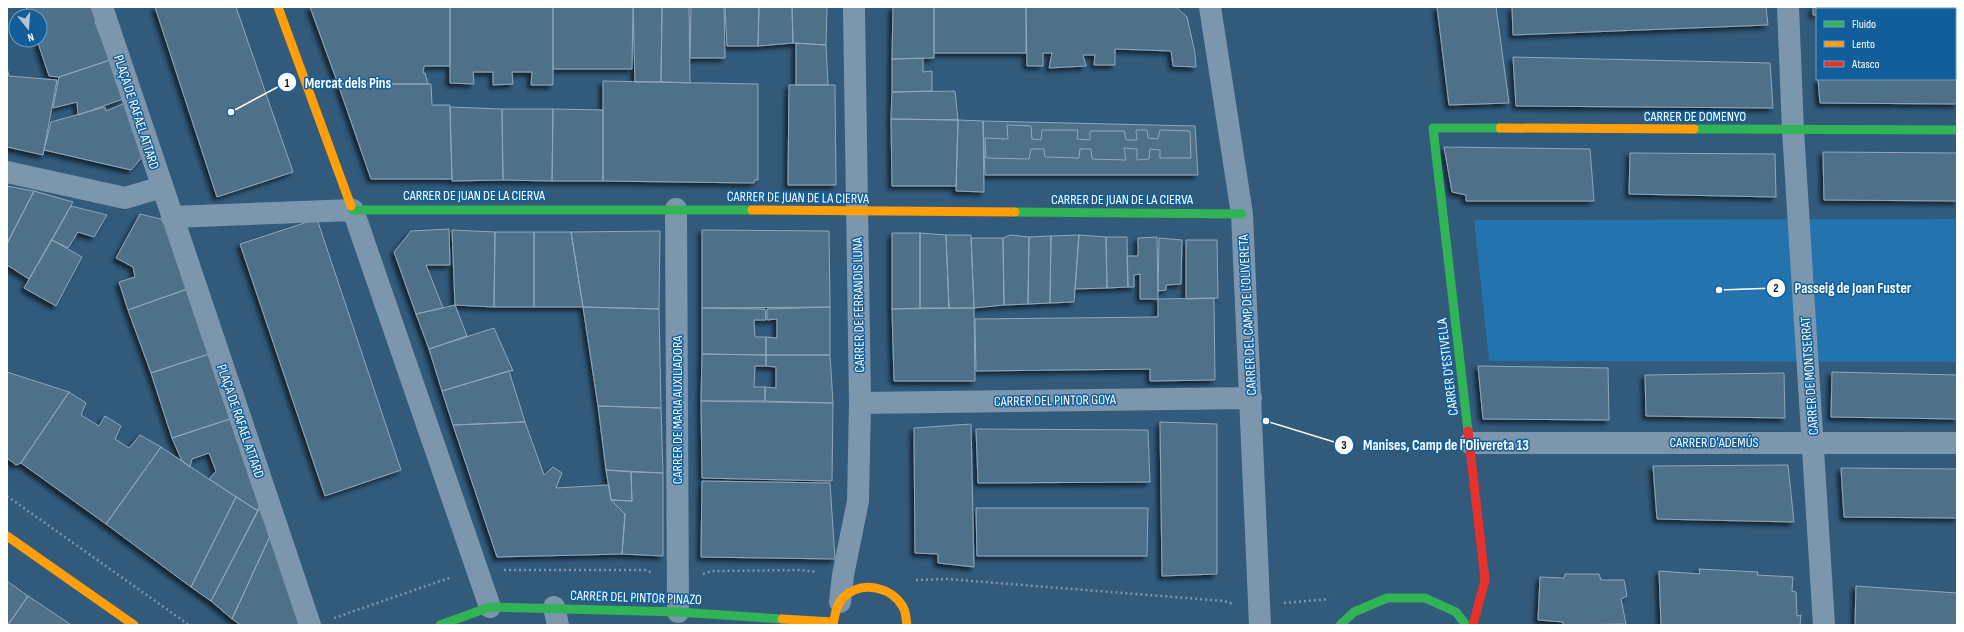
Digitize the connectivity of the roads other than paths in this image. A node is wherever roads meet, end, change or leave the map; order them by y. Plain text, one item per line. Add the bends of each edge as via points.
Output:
1 (102, 7) edge
2 (278, 7) edge
3 (854, 7) edge
4 (1210, 7) edge
5 (1788, 7) edge
6 (1433, 128) joint
7 (1793, 130) junction
8 (1957, 130) edge
9 (7, 172) edge
10 (162, 187) junction
11 (676, 209) junction
12 (353, 210) junction
13 (856, 212) junction
14 (1242, 214) junction
15 (172, 217) junction
16 (1251, 398) junction
17 (860, 403) junction
18 (1813, 442) junction
19 (1470, 443) junction
20 (1957, 443) edge
21 (7, 536) edge
22 (840, 602) junction
23 (490, 607) junction
24 (678, 612) junction
25 (1260, 615) edge
26 (556, 616) edge
27 (319, 622) edge
28 (833, 624) edge
29 (134, 625) edge
30 (440, 625) edge
31 (907, 625) edge
32 (1340, 625) edge
33 (1466, 625) edge
34 (1473, 625) edge
35 (1824, 625) edge

1 - 10 street, PLAÇA DE RAFAEL ATTARD
2 - 12 street
3 - 13 street, CARRER DE FERRANDIS LUNA
4 - 14 street, CARRER DEL CAMP DE L'OLIVERETA
5 - 7 street, CARRER DE MONTSERRAT
6 - 7 street, CARRER DE DOMENYO
6 - 19 street, CARRER D'ESTIVELLA
7 - 8 street, CARRER DE DOMENYO
7 - 18 street, CARRER DE MONTSERRAT
9 - 10 street via 125,198
10 - 15 street, PLAÇA DE RAFAEL ATTARD
11 - 12 street, CARRER DE JUAN DE LA CIERVA
11 - 13 street, CARRER DE JUAN DE LA CIERVA
11 - 24 street, CARRER DE MARIA AUXILIADORA
12 - 15 street
12 - 23 street
13 - 14 street, CARRER DE JUAN DE LA CIERVA
13 - 17 street, CARRER DE FERRANDIS LUNA
14 - 16 street, CARRER DEL CAMP DE L'OLIVERETA
15 - 27 street, PLAÇA DE RAFAEL ATTARD
16 - 17 street, CARRER DEL PINTOR GOYA
16 - 25 street, CARRER DEL CAMP DE L'OLIVERETA
17 - 22 street, CARRER DE FERRANDIS LUNA via 858,501
18 - 19 street, CARRER D'ADEMÚS
18 - 20 street, CARRER D'ADEMÚS
18 - 35 street, CARRER DE MONTSERRAT
19 - 34 street, CARRER D'ESTIVELLA via 1485,580
21 - 29 street
22 - 28 street
22 - 31 street via 858,588 880,588 893,594 902,605
23 - 26 street, CARRER DEL PINTOR PINAZO
23 - 30 street, CARRER DEL PINTOR PINAZO
24 - 26 street, CARRER DEL PINTOR PINAZO
24 - 28 street, CARRER DEL PINTOR PINAZO
32 - 33 street via 1354,612 1387,598 1425,598 1456,612

